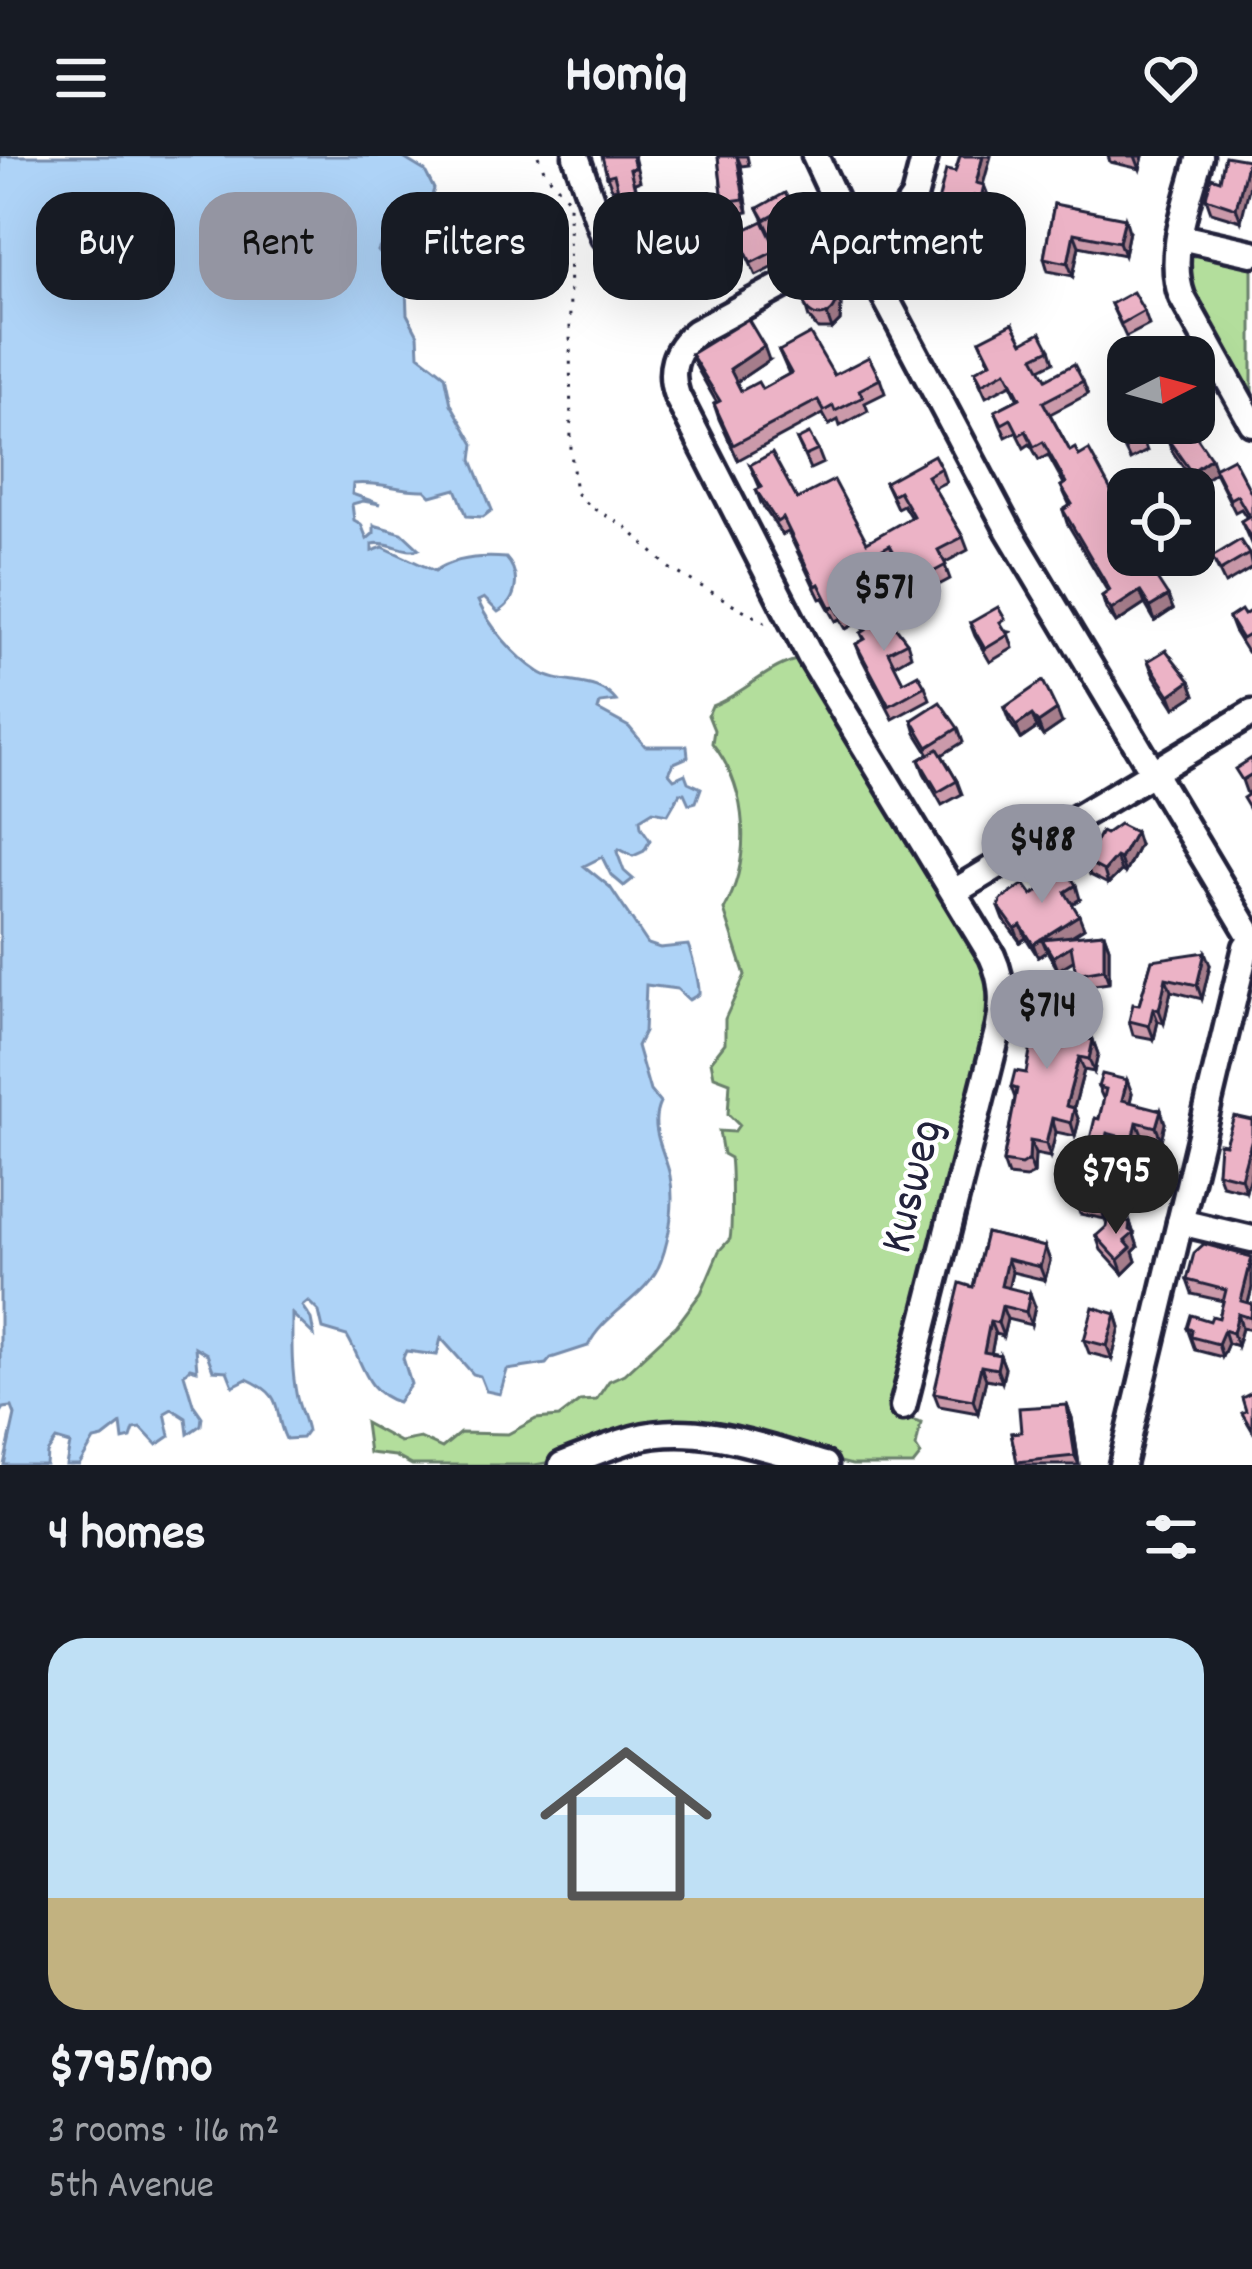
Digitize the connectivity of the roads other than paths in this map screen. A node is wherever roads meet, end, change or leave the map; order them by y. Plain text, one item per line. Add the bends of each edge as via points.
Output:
1 (576, 156) edge
2 (815, 156) edge
3 (925, 156) edge
4 (1200, 156) edge
5 (832, 192) edge
6 (914, 192) edge
7 (593, 205) edge
8 (1180, 237) junction
9 (1252, 253) edge
10 (767, 294) edge
11 (887, 300) edge
12 (1252, 423) edge
13 (1252, 713) edge
14 (1154, 773) junction
15 (954, 892) junction
16 (1252, 938) edge
17 (1180, 1222) junction
18 (1252, 1239) edge
19 (902, 1407) dead end
20 (562, 1465) edge
21 (825, 1465) edge
22 (1122, 1465) edge

1 - 7 street
2 - 5 street
3 - 6 street
4 - 8 street
8 - 9 street
8 - 12 street via 1178,288
10 - 15 street, Kusweg via 696,332 677,352 676,396 795,626
11 - 14 street via 1009,529
13 - 14 street
14 - 15 street
14 - 16 street
15 - 19 street, Kusweg via 997,966 1002,1014
16 - 17 street
17 - 18 street
17 - 22 street
20 - 21 street via 665,1435 733,1438

